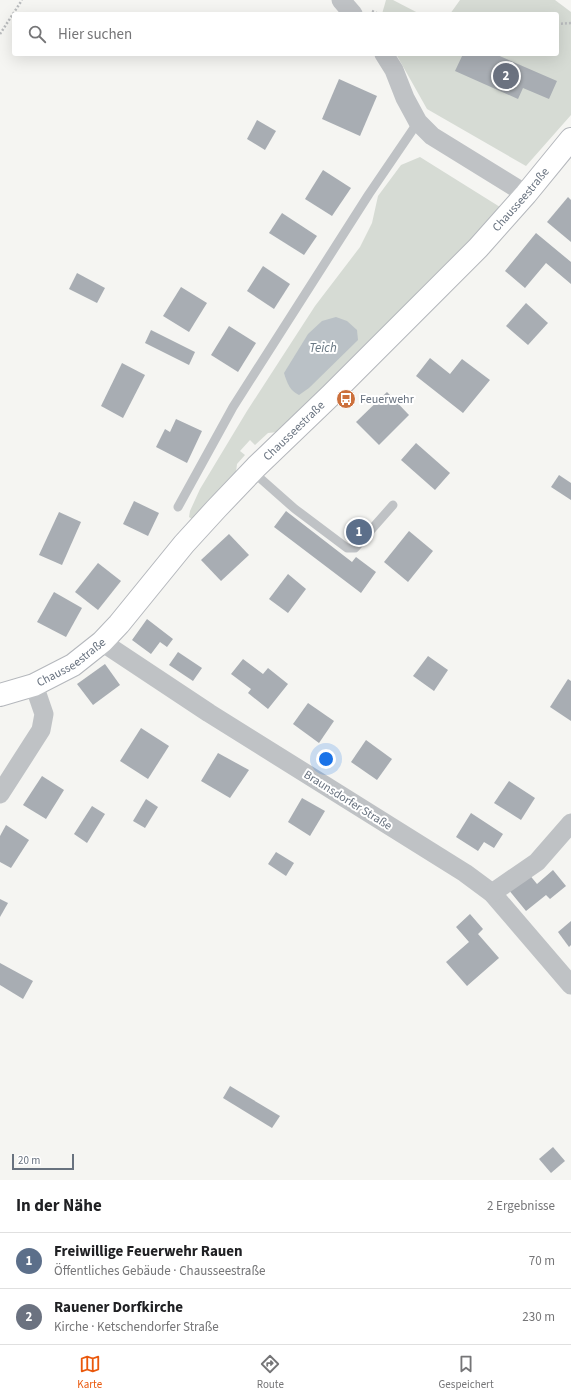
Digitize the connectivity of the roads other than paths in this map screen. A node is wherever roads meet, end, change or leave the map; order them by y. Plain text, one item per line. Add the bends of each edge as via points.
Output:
1 (341, 0) edge
2 (351, 12) edge
3 (385, 56) edge
4 (418, 122) junction
5 (571, 139) edge
6 (526, 194) junction
7 (252, 471) junction
8 (393, 505) dead end
9 (178, 507) dead end
10 (102, 642) junction
11 (34, 684) junction
12 (0, 695) edge
13 (0, 794) edge
14 (571, 823) edge
15 (492, 893) junction
16 (571, 985) edge

1 - 2 street
3 - 4 street
4 - 6 street via 432,136
4 - 9 lane via 233,407
5 - 6 main road, Chausseestraße
6 - 7 main road, Chausseestraße via 445,282
7 - 8 lane via 295,509 347,548 355,548
7 - 10 main road, Chausseestraße via 184,544
10 - 11 main road, Chausseestraße via 72,665
10 - 15 street, Braunsdorfer Straße via 209,713 465,873
11 - 12 main road, Chausseestraße
11 - 13 street via 44,714 41,730
14 - 15 street via 537,862
15 - 16 street, Braunsdorfer Straße

